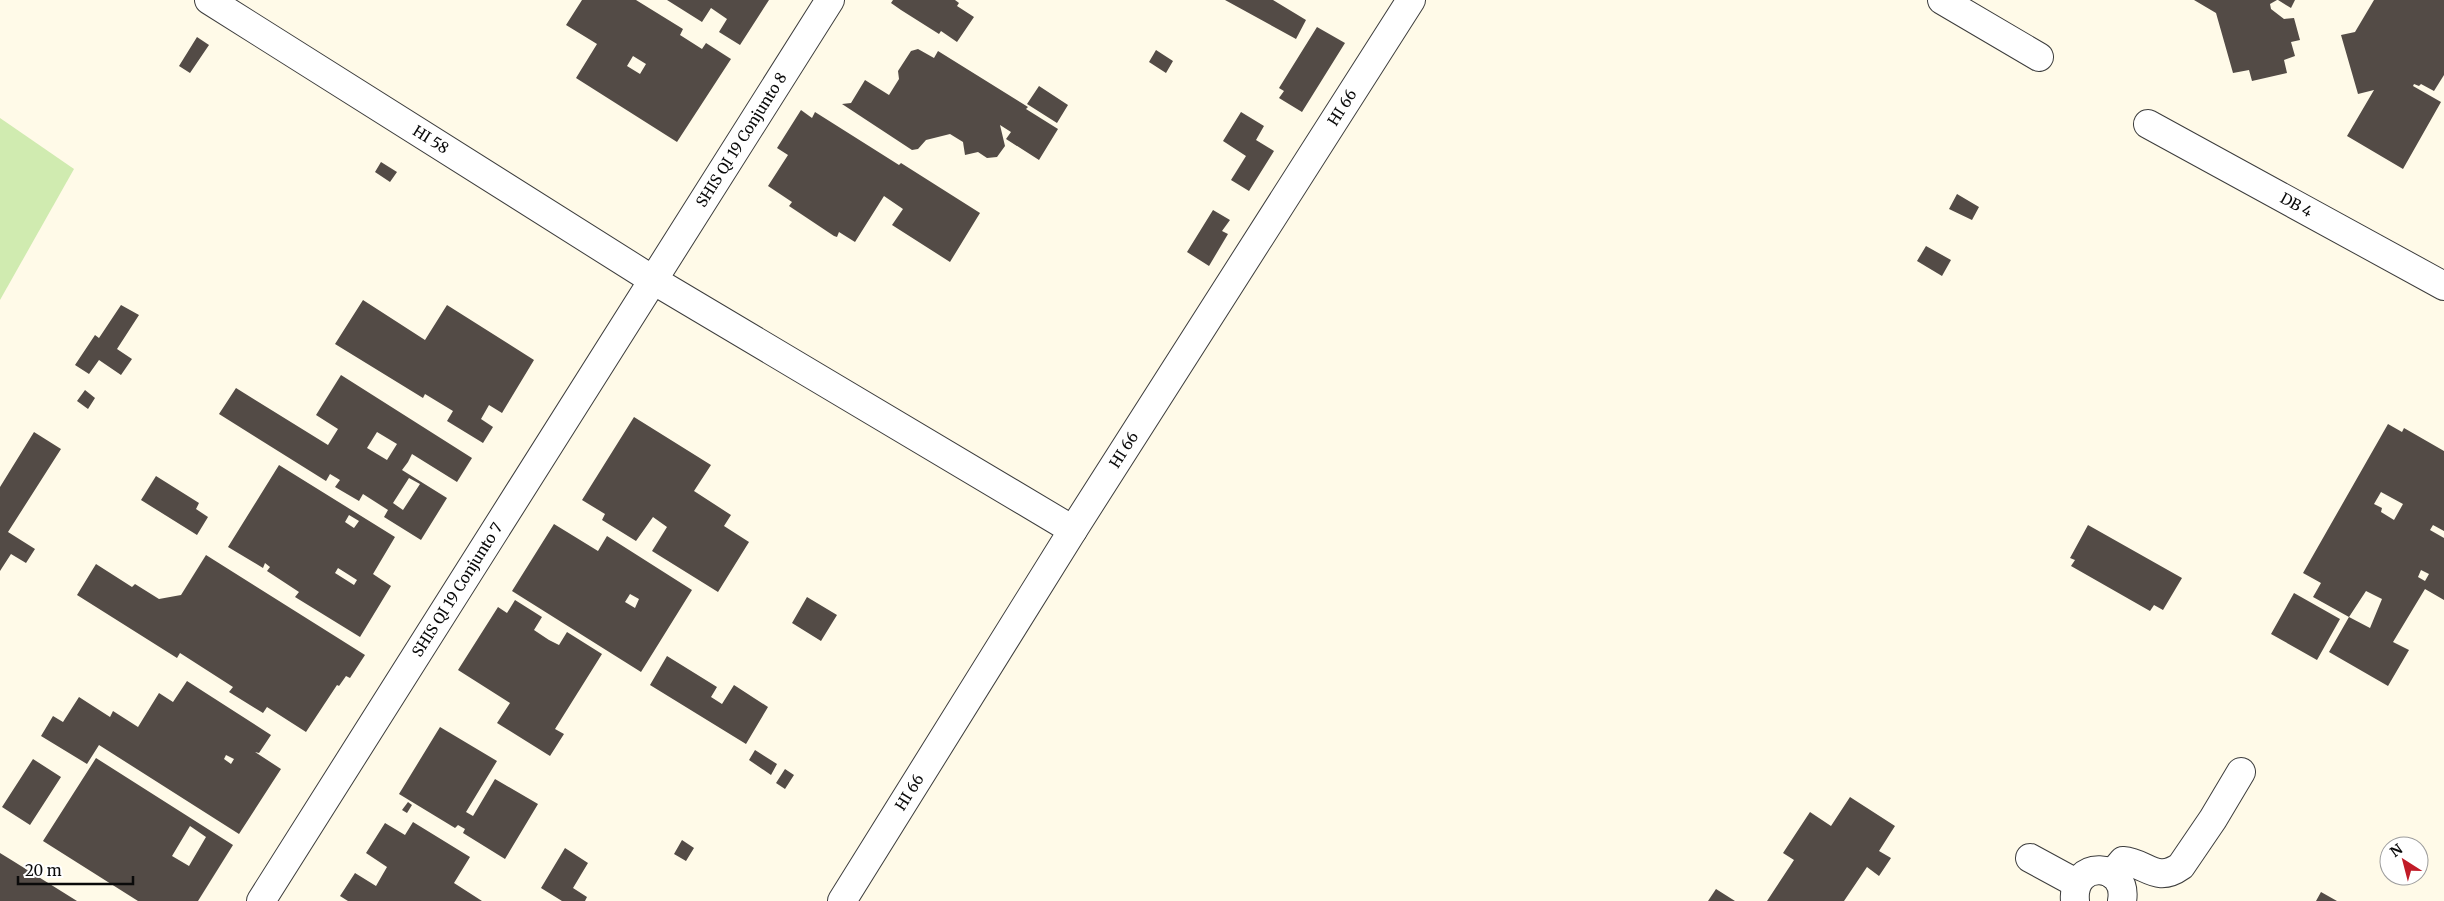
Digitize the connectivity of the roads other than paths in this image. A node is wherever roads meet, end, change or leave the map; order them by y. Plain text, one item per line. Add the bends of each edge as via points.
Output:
1 (209, 0) edge
2 (830, 0) edge
3 (1411, 0) edge
4 (1942, 0) edge
5 (2039, 57) dead end
6 (2148, 124) dead end
7 (653, 280) junction
8 (2444, 286) edge
9 (1074, 530) junction
10 (2241, 772) dead end
11 (2030, 858) dead end
12 (2112, 874) junction
13 (2076, 892) edge
14 (261, 901) edge
15 (842, 901) edge
16 (2122, 901) edge

1 - 7 street, HI 58
2 - 7 street, SHIS QI 19 Conjunto 8
3 - 9 street, HI 66
4 - 5 street
6 - 8 street, DB 4
7 - 9 street, HI 58
7 - 14 street, SHIS QI 19 Conjunto 7
9 - 15 street, HI 66
10 - 12 street via 2181,866 2174,871 2156,874 2123,861
11 - 13 street
12 - 13 street via 2091,871 2083,875
12 - 16 street via 2122,885

